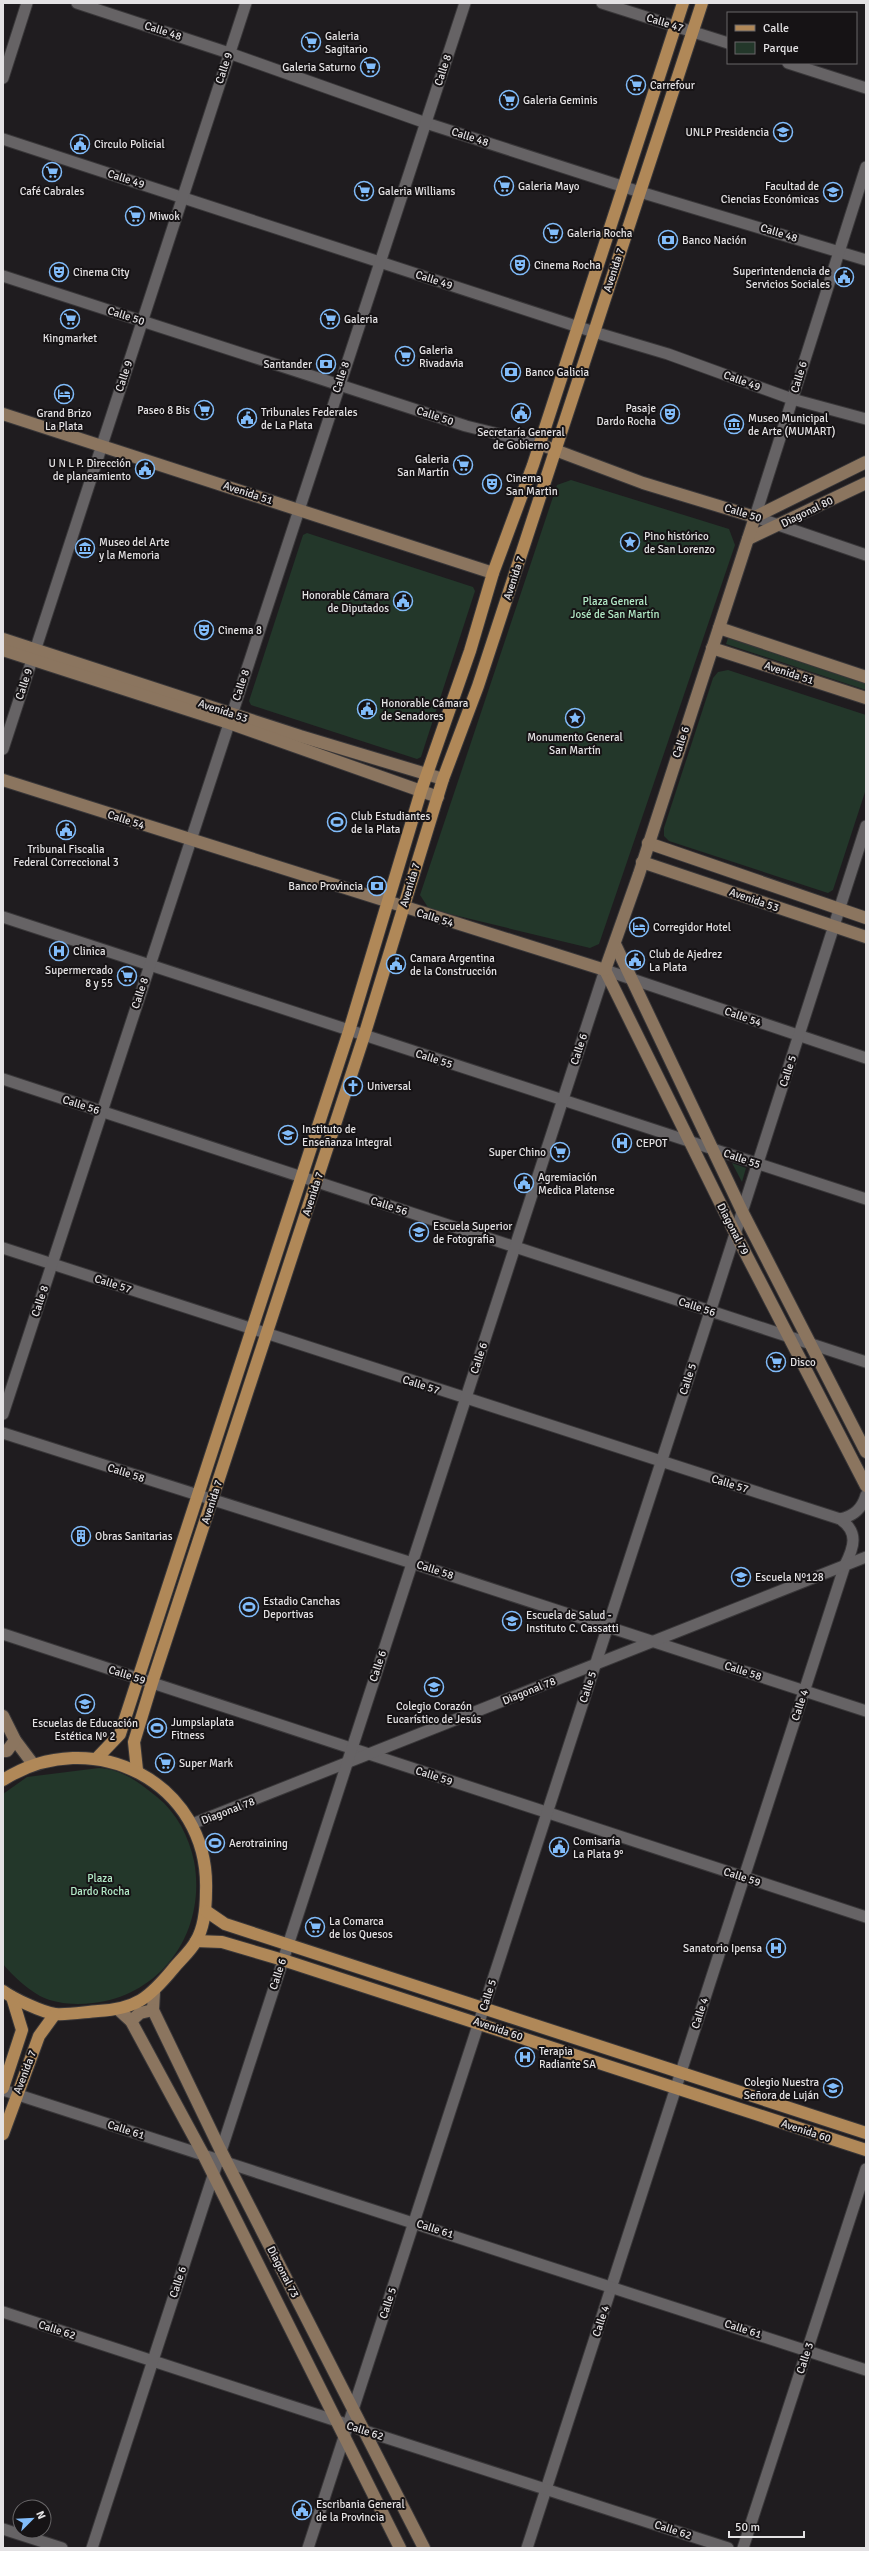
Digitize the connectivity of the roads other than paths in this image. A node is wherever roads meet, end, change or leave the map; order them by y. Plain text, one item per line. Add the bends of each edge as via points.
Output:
1 (28, 3) edge
2 (77, 3) edge
3 (246, 3) edge
4 (465, 3) edge
5 (602, 3) edge
6 (683, 3) edge
7 (702, 3) edge
8 (676, 27) junction
9 (692, 32) junction
10 (727, 44) edge
11 (229, 53) junction
12 (791, 64) edge
13 (3, 78) edge
14 (866, 88) edge
15 (426, 123) junction
16 (3, 139) edge
17 (866, 167) edge
18 (624, 186) junction
19 (640, 192) junction
20 (182, 197) junction
21 (839, 251) junction
22 (866, 260) edge
23 (380, 262) junction
24 (3, 276) edge
25 (142, 321) junction
26 (578, 327) junction
27 (594, 332) junction
28 (339, 385) junction
29 (792, 399) junction
30 (3, 414) edge
31 (866, 419) edge
32 (539, 444) junction
33 (102, 446) junction
34 (554, 451) junction
35 (866, 462) edge
36 (866, 483) edge
37 (298, 510) junction
38 (755, 516) junction
39 (779, 526) junction
40 (748, 539) junction
41 (866, 555) edge
42 (493, 573) junction
43 (718, 628) junction
44 (3, 639) edge
45 (712, 648) junction
46 (3, 650) edge
47 (34, 654) junction
48 (866, 677) edge
49 (866, 698) edge
50 (231, 718) junction
51 (3, 749) edge
52 (427, 775) junction
53 (3, 780) edge
54 (443, 780) junction
55 (421, 791) junction
56 (438, 797) junction
57 (866, 826) edge
58 (190, 841) junction
59 (648, 843) junction
60 (642, 862) junction
61 (387, 902) junction
62 (403, 908) junction
63 (839, 909) junction
64 (3, 917) edge
65 (866, 918) edge
66 (834, 926) junction
67 (866, 937) edge
68 (615, 944) junction
69 (150, 965) junction
70 (605, 970) junction
71 (633, 980) junction
72 (349, 1031) junction
73 (364, 1036) junction
74 (799, 1036) junction
75 (866, 1058) edge
76 (3, 1079) edge
77 (562, 1101) junction
78 (102, 1112) junction
79 (691, 1144) junction
80 (714, 1149) junction
81 (757, 1165) junction
82 (301, 1177) junction
83 (316, 1182) junction
84 (866, 1199) edge
85 (742, 1211) junction
86 (735, 1234) junction
87 (514, 1247) junction
88 (3, 1248) edge
89 (52, 1264) junction
90 (710, 1312) junction
91 (251, 1330) junction
92 (266, 1335) junction
93 (787, 1335) junction
94 (809, 1342) junction
95 (866, 1362) edge
96 (465, 1399) junction
97 (3, 1414) edge
98 (3, 1433) edge
99 (866, 1452) edge
100 (661, 1462) junction
101 (866, 1486) edge
102 (866, 1495) edge
103 (197, 1496) junction
104 (213, 1501) junction
105 (840, 1519) junction
106 (866, 1557) edge
107 (412, 1563) junction
108 (845, 1565) junction
109 (608, 1627) junction
110 (3, 1634) edge
111 (651, 1641) junction
112 (596, 1664) junction
113 (138, 1678) junction
114 (152, 1683) junction
115 (804, 1692) junction
116 (866, 1712) edge
117 (3, 1716) edge
118 (15, 1740) junction
119 (352, 1748) junction
120 (3, 1751) edge
121 (371, 1755) junction
122 (98, 1758) junction
123 (33, 1764) junction
124 (346, 1765) junction
125 (136, 1770) junction
126 (3, 1780) edge
127 (547, 1813) junction
128 (192, 1824) junction
129 (744, 1877) junction
130 (206, 1911) junction
131 (866, 1917) edge
132 (226, 1924) junction
133 (196, 1941) junction
134 (222, 1942) junction
135 (288, 1943) junction
136 (283, 1960) junction
137 (154, 1992) junction
138 (7, 1994) edge
139 (484, 2007) junction
140 (119, 2010) junction
141 (153, 2010) junction
142 (55, 2014) junction
143 (131, 2021) junction
144 (479, 2022) junction
145 (681, 2073) junction
146 (3, 2089) edge
147 (676, 2089) junction
148 (16, 2094) junction
149 (3, 2134) edge
150 (866, 2134) edge
151 (220, 2149) junction
152 (866, 2150) edge
153 (203, 2154) junction
154 (222, 2162) junction
155 (866, 2169) edge
156 (213, 2174) junction
157 (414, 2222) junction
158 (612, 2287) junction
159 (3, 2312) edge
160 (807, 2350) junction
161 (152, 2360) junction
162 (866, 2370) edge
163 (353, 2409) junction
164 (342, 2423) junction
165 (364, 2430) junction
166 (344, 2437) junction
167 (546, 2489) junction
168 (3, 2529) edge
169 (62, 2548) edge
170 (92, 2548) edge
171 (308, 2548) edge
172 (400, 2548) edge
173 (424, 2548) edge
174 (527, 2548) edge
175 (728, 2548) edge
176 (743, 2548) edge

1 - 13 street
2 - 11 street, Calle 48
3 - 11 street, Calle 9
4 - 15 street, Calle 8
5 - 8 street, Calle 47
6 - 8 main road, Avenida 7
7 - 9 main road, Avenida 7
8 - 9 street, Calle 47
8 - 18 main road, Avenida 7
9 - 10 street, Calle 47
9 - 19 main road, Avenida 7
11 - 15 street, Calle 48
11 - 20 street, Calle 9
12 - 14 street
15 - 18 street, Calle 48
15 - 23 street, Calle 8
16 - 20 street, Calle 49
17 - 21 street, Calle 6
18 - 19 street, Calle 48
18 - 26 main road, Avenida 7
19 - 21 street, Calle 48
19 - 27 main road, Avenida 7
20 - 23 street, Calle 49
20 - 25 street, Calle 9
21 - 22 street, Calle 48
21 - 29 street, Calle 6
23 - 26 street, Calle 49
23 - 28 street, Calle 8
24 - 25 street, Calle 50
25 - 28 street, Calle 50
25 - 33 street, Calle 9
26 - 27 street, Calle 49
26 - 32 main road, Avenida 7
27 - 29 street, Calle 49 via 668,354
27 - 34 main road, Avenida 7
28 - 32 street, Calle 50 via 466,426
28 - 37 street, Calle 8
29 - 31 street, Calle 49
29 - 38 street, Calle 6
30 - 33 main road, Avenida 51
32 - 34 main road, Calle 50
32 - 42 main road, Avenida 7
33 - 37 main road, Avenida 51
33 - 47 street, Calle 9
34 - 38 main road, Calle 50 via 643,483
34 - 54 main road, Avenida 7 via 478,686
35 - 38 main road, Diagonal 80
36 - 39 main road, Diagonal 80
37 - 42 main road, Avenida 51
37 - 50 street, Calle 8
38 - 39 street, Calle 50
38 - 40 main road, Calle 6
39 - 40 main road, Diagonal 80
39 - 41 street, Calle 50
40 - 43 main road, Calle 6
42 - 52 main road, Avenida 7
43 - 45 main road, Calle 6
43 - 48 main road, Avenida 51
44 - 47 main road, Avenida 53
45 - 49 main road, Avenida 51
45 - 59 main road, Calle 6
46 - 47 main road, Avenida 53
47 - 50 main road, Avenida 53
47 - 51 street, Calle 9
50 - 52 main road, Avenida 53
50 - 55 main road, Avenida 53
50 - 58 street, Calle 8
52 - 54 main road, Avenida 53
52 - 55 main road, Avenida 7
53 - 58 main road, Calle 54
54 - 56 main road, Avenida 7
55 - 56 main road, Avenida 53
55 - 61 main road, Avenida 7
56 - 62 main road, Avenida 7
57 - 63 street, Calle 5
58 - 61 main road, Calle 54
58 - 69 street, Calle 8
59 - 60 main road, Calle 6
59 - 63 main road, Avenida 53
60 - 66 main road, Avenida 53
60 - 68 main road, Calle 6
61 - 62 main road, Calle 54
61 - 72 main road, Avenida 7
62 - 70 main road, Calle 54
62 - 73 main road, Avenida 7
63 - 65 main road, Avenida 53
63 - 66 street, Calle 5
64 - 69 street, Calle 55
66 - 67 main road, Avenida 53
66 - 74 street, Calle 5
68 - 70 main road, Calle 6
68 - 71 main road, Diagonal 79
69 - 72 street, Calle 55
69 - 78 street, Calle 8
70 - 71 street, Calle 54
70 - 77 street, Calle 6
70 - 79 main road, Diagonal 79
71 - 74 street, Calle 54
71 - 80 main road, Diagonal 79
72 - 73 street, Calle 55
72 - 82 main road, Avenida 7
73 - 77 street, Calle 55
73 - 83 main road, Avenida 7
74 - 75 street, Calle 54
74 - 81 street, Calle 5
76 - 78 street, Calle 56
77 - 79 street, Calle 55
77 - 87 street, Calle 6
78 - 82 street, Calle 56
78 - 89 street, Calle 8
79 - 80 street, Calle 55
79 - 86 main road, Diagonal 79
80 - 81 street, Calle 55
80 - 85 main road, Diagonal 79
81 - 84 street, Calle 55
81 - 85 street, Calle 5
82 - 83 street, Calle 56
82 - 91 main road, Avenida 7
83 - 87 street, Calle 56
83 - 92 main road, Avenida 7
85 - 86 street, Calle 5
85 - 94 main road, Diagonal 79
86 - 90 street, Calle 5
86 - 93 main road, Diagonal 79
87 - 90 street, Calle 56
87 - 96 street, Calle 6
88 - 89 street, Calle 57
89 - 91 street, Calle 57
89 - 97 street, Calle 8
90 - 93 street, Calle 56
90 - 100 street, Calle 5
91 - 92 street, Calle 57
91 - 103 main road, Avenida 7
92 - 96 street, Calle 57
92 - 104 main road, Avenida 7
93 - 94 street, Calle 56
93 - 101 main road, Diagonal 79
94 - 95 street, Calle 56
94 - 99 main road, Diagonal 79
96 - 100 street, Calle 57
96 - 107 street, Calle 6
98 - 103 street, Calle 58
100 - 105 street, Calle 57
100 - 109 street, Calle 5
102 - 105 street via 859,1510
103 - 104 street, Calle 58
103 - 113 main road, Avenida 7
104 - 107 street, Calle 58
104 - 114 main road, Avenida 7
105 - 108 street, Calle 4 via 848,1524 854,1539 854,1546
106 - 108 street, Diagonal 78
107 - 109 street, Calle 58
107 - 119 street, Calle 6
108 - 111 street, Diagonal 78
108 - 115 street, Calle 4
109 - 111 street, Calle 58
109 - 112 street, Calle 5
110 - 113 street, Calle 59
111 - 112 street, Diagonal 78
111 - 115 street, Calle 58
112 - 121 street, Diagonal 78
112 - 127 street, Calle 5
113 - 114 street, Calle 59
113 - 122 main road, Avenida 7 via 120,1734
114 - 119 street, Calle 59
114 - 125 main road, Avenida 7 via 134,1742
115 - 116 street, Calle 58
115 - 129 street, Calle 4
117 - 118 main road
118 - 120 main road via 7,1751
118 - 123 main road
119 - 121 street, Calle 59
119 - 124 street, Calle 6
121 - 124 street, Diagonal 78
121 - 127 street, Calle 59
122 - 123 main road
122 - 125 main road
123 - 126 main road
124 - 128 street, Diagonal 78
124 - 135 street, Calle 6
125 - 128 main road via 165,1789
127 - 129 street, Calle 59
127 - 139 street, Calle 5
128 - 130 main road via 207,1870
129 - 131 street, Calle 59
129 - 145 street, Calle 4
130 - 132 main road, Avenida 60
130 - 133 main road
132 - 134 main road via 220,1931
132 - 135 main road, Avenida 60
133 - 134 main road, Avenida 60
133 - 137 main road
134 - 136 main road, Avenida 60
135 - 136 street, Calle 6
135 - 139 main road, Avenida 60
136 - 144 main road, Avenida 60
136 - 151 street, Calle 6
137 - 140 main road
137 - 141 main road, Diagonal 73
138 - 142 main road
138 - 146 main road, Avenida 7 via 22,2030
139 - 144 street, Calle 5
139 - 145 main road, Avenida 60
140 - 142 main road
140 - 143 main road, Diagonal 73
141 - 143 main road via 140,2013
141 - 151 main road, Diagonal 73
142 - 148 main road, Avenida 7 via 39,2036
143 - 153 main road, Diagonal 73
144 - 147 main road, Avenida 60
144 - 157 street, Calle 5
145 - 147 street, Calle 4
145 - 150 main road, Avenida 60
146 - 148 street, Calle 61
147 - 152 main road, Avenida 60
147 - 158 street, Calle 4
148 - 149 main road, Avenida 7
148 - 153 street, Calle 61
151 - 154 main road, Diagonal 73
153 - 154 street, Calle 61
153 - 156 main road, Diagonal 73
154 - 156 street, Calle 6
154 - 157 street, Calle 61
154 - 163 main road, Diagonal 73
155 - 160 street, Calle 3
156 - 161 street, Calle 6
156 - 164 main road, Diagonal 73
157 - 158 street, Calle 61
157 - 163 street, Calle 5
158 - 160 street, Calle 61
158 - 167 street, Calle 4
159 - 161 street, Calle 62
160 - 162 street, Calle 61
160 - 176 street, Calle 3
161 - 164 street, Calle 62
161 - 170 street, Calle 6
163 - 164 street, Calle 5
163 - 165 main road, Diagonal 73
164 - 165 street, Calle 62
164 - 166 main road, Diagonal 73
165 - 167 street, Calle 62
165 - 173 main road, Diagonal 73
166 - 171 street
166 - 172 main road, Diagonal 73
167 - 174 street, Calle 4
167 - 175 street, Calle 62
168 - 169 street

